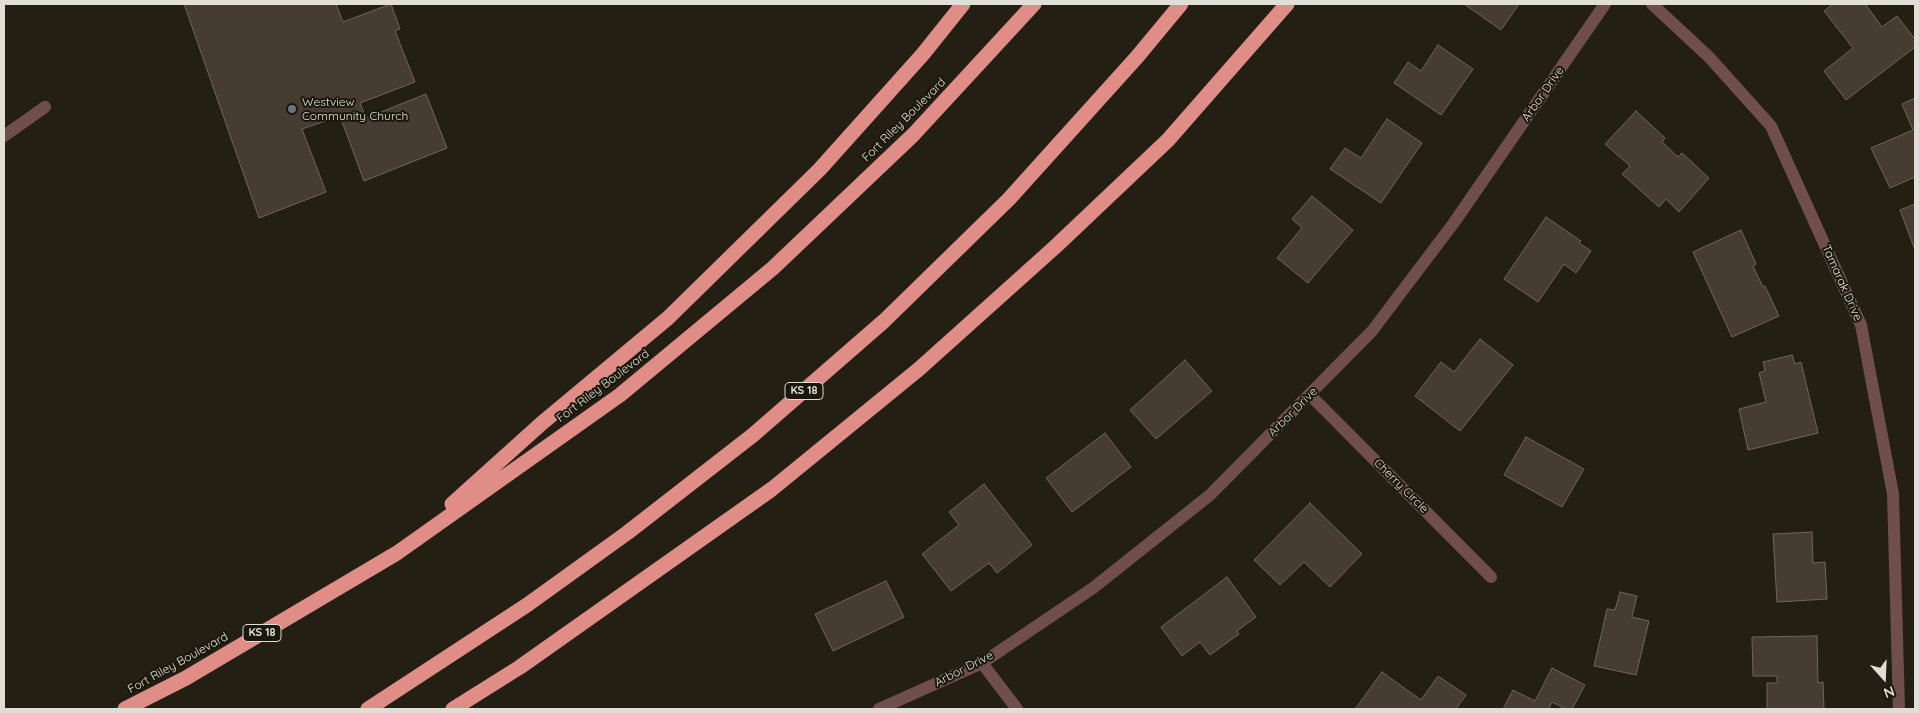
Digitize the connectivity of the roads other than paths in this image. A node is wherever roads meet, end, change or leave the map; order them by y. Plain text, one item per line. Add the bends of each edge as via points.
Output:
1 (963, 4) edge
2 (1034, 4) edge
3 (1181, 4) edge
4 (1287, 4) edge
5 (1605, 4) edge
6 (1652, 4) edge
7 (45, 107) dead end
8 (4, 136) edge
9 (1310, 395) junction
10 (397, 553) junction
11 (1491, 577) dead end
12 (982, 663) junction
13 (125, 709) edge
14 (368, 709) edge
15 (453, 709) edge
16 (878, 709) edge
17 (1017, 709) edge
18 (1899, 709) edge

1 - 10 highway via 820,170 668,318 542,423
2 - 10 highway, Fort Riley Boulevard / KS 18 via 913,135 773,268 620,395
3 - 14 highway, KS 18 via 1009,199 884,321 760,429 627,533 534,600
4 - 15 highway via 1168,140 1055,247 918,369 772,489 520,667
5 - 9 street, Arbor Drive via 1453,224 1372,331
6 - 18 street, Tamarak Drive via 1709,57 1771,126 1862,325 1893,494
7 - 8 street
9 - 11 street, Cherry Circle
9 - 12 street, Arbor Drive via 1210,495 1093,588
10 - 13 highway, Fort Riley Boulevard / KS 18 via 186,678
12 - 16 street, Arbor Drive
12 - 17 street

